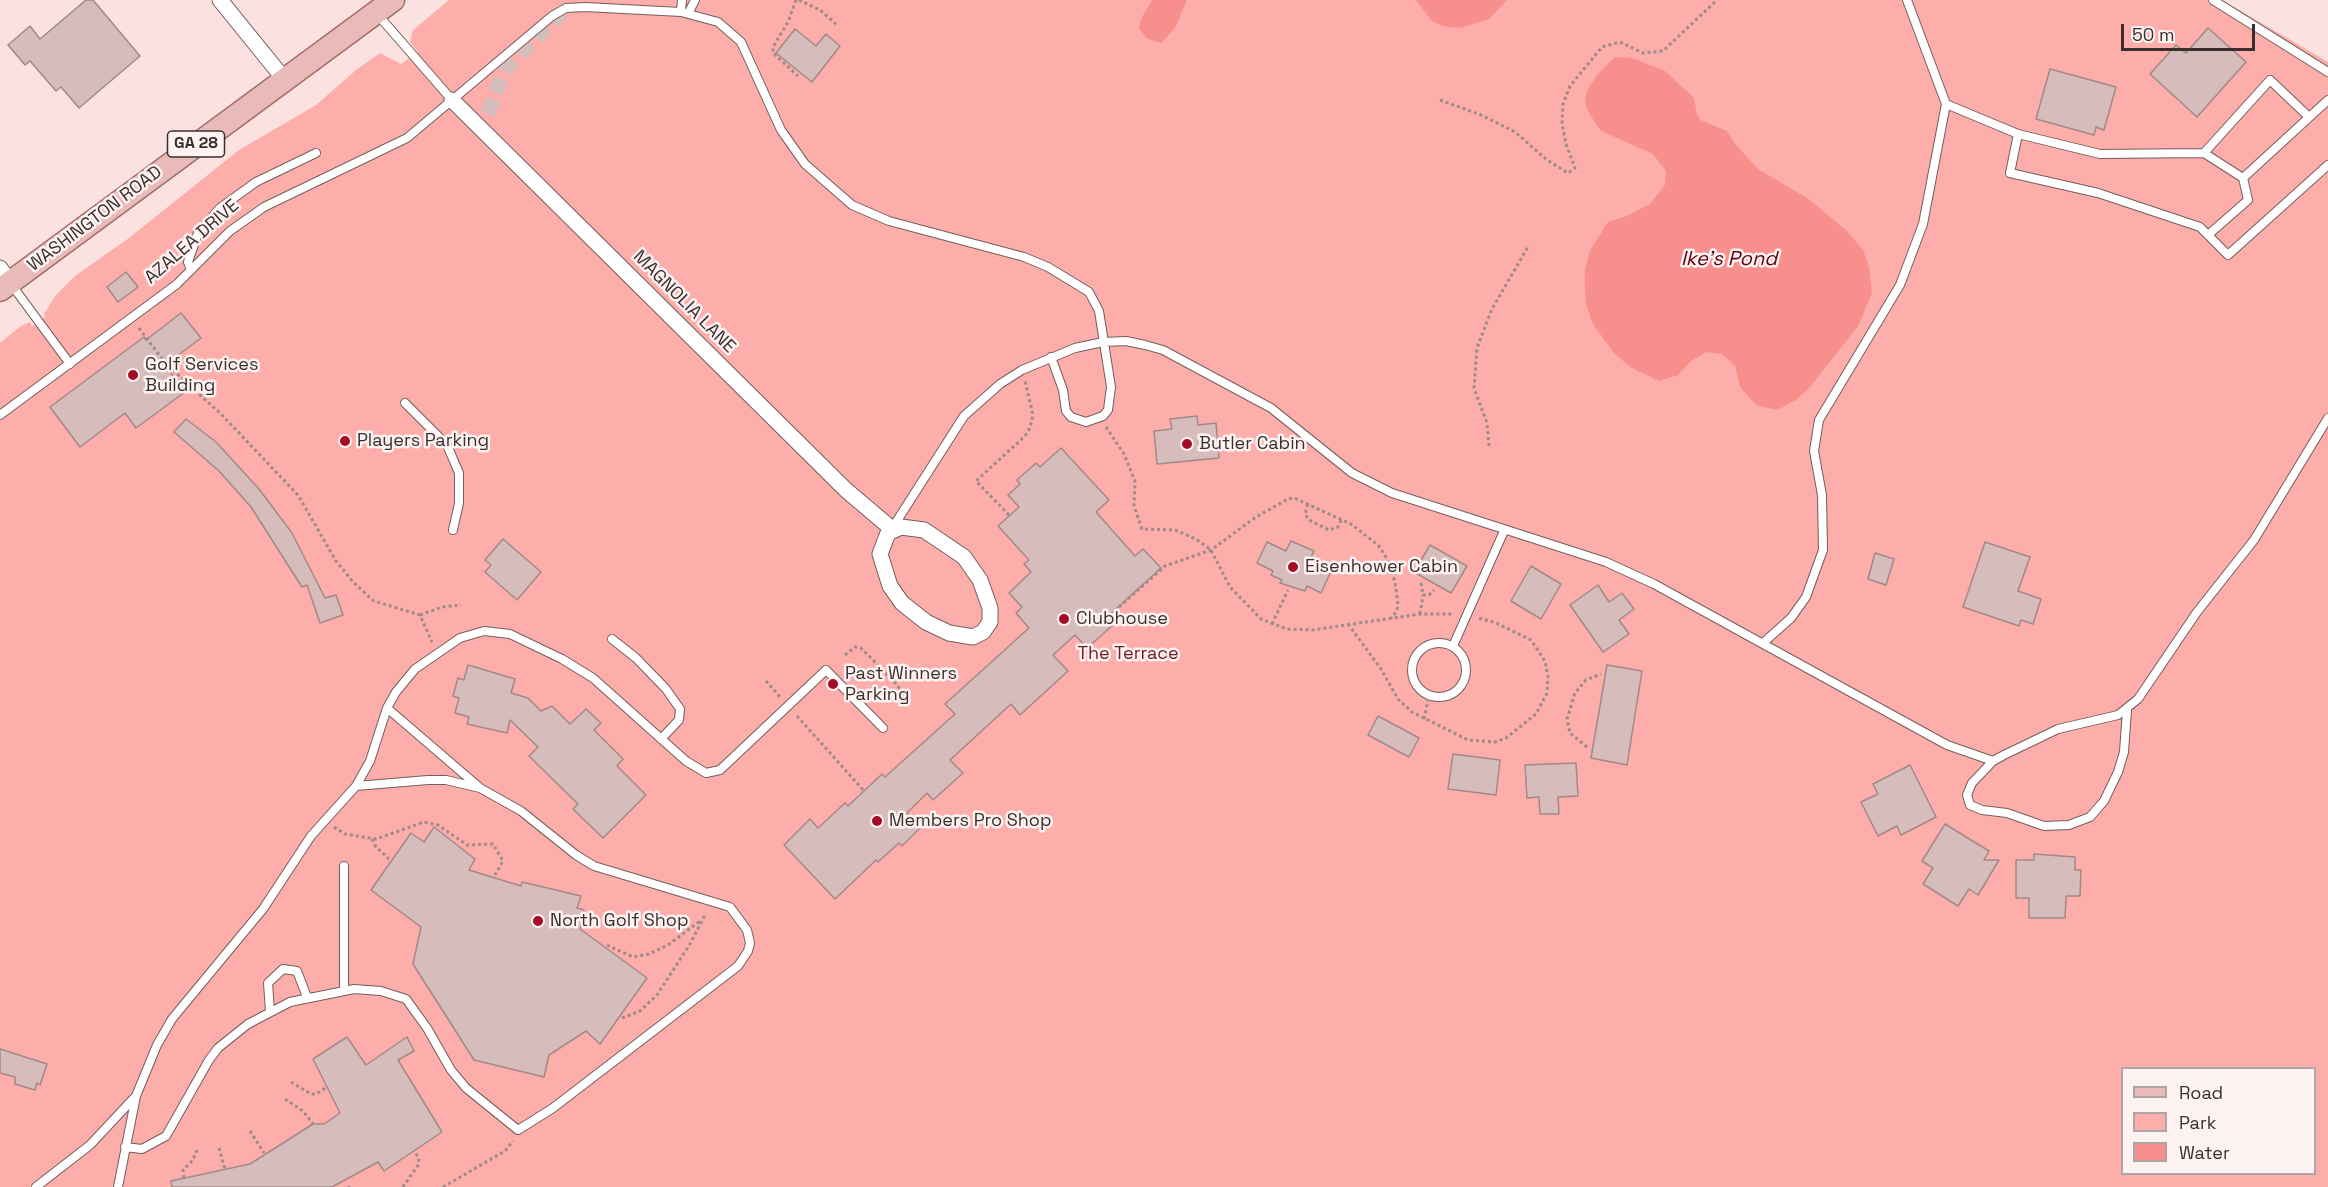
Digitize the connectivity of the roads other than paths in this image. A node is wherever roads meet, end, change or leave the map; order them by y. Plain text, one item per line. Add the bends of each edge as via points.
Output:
1 (220, 0) edge
2 (682, 0) edge
3 (695, 0) edge
4 (1907, 0) edge
5 (2213, 0) edge
6 (385, 6) edge
7 (685, 12) junction
8 (2328, 72) edge
9 (284, 79) junction
10 (452, 99) junction
11 (2328, 99) edge
12 (1946, 104) junction
13 (2309, 117) junction
14 (2018, 134) junction
15 (316, 153) dead end
16 (2204, 153) junction
17 (2328, 165) edge
18 (2243, 178) junction
19 (2208, 235) junction
20 (191, 270) junction
21 (3, 280) edge
22 (1103, 342) junction
23 (1051, 357) junction
24 (70, 364) junction
25 (405, 403) dead end
26 (0, 415) edge
27 (2328, 418) edge
28 (892, 529) junction
29 (453, 530) dead end
30 (1504, 531) junction
31 (612, 639) dead end
32 (1763, 643) junction
33 (1453, 646) junction
34 (387, 708) junction
35 (2127, 710) junction
36 (883, 728) dead end
37 (661, 739) junction
38 (1994, 761) junction
39 (356, 786) junction
40 (480, 788) junction
41 (344, 867) dead end
42 (344, 991) junction
43 (307, 997) junction
44 (270, 1011) junction
45 (136, 1096) junction
46 (125, 1147) junction
47 (36, 1187) edge
48 (118, 1187) edge

1 - 9 street
2 - 7 lane
3 - 7 lane
4 - 12 lane
5 - 8 lane
6 - 9 main road, WASHINGTON ROAD / GA 28
6 - 10 lane
7 - 10 lane, AZALEA DRIVE via 566,8
7 - 22 lane, AZALEA DRIVE via 718,22 741,42 781,130 805,164 852,205 873,215 1048,267 1089,292 1095,301
9 - 21 main road, WASHINGTON ROAD / GA 28
10 - 20 lane, AZALEA DRIVE via 407,138 264,207 230,231
10 - 28 street, MAGNOLIA LANE via 846,490
11 - 13 lane
12 - 14 lane
12 - 32 lane via 1923,224 1900,285 1819,420 1814,451 1825,530 1816,573 1791,618
13 - 16 lane via 2270,80
13 - 18 lane
14 - 16 lane via 2100,154
14 - 19 lane via 2010,173 2098,193 2200,226
15 - 20 lane via 256,182 220,208 198,233 188,262
16 - 18 lane
17 - 19 lane via 2228,255
18 - 19 lane via 2248,200
20 - 24 lane, AZALEA DRIVE
21 - 24 lane
22 - 23 lane
22 - 23 lane, AZALEA DRIVE via 1110,398 1108,410 1094,421 1078,421 1066,411
22 - 30 lane via 1126,341 1163,350 1271,408 1352,473 1392,493
23 - 28 lane via 1022,370 978,401 964,416
24 - 26 lane, AZALEA DRIVE
25 - 29 lane via 447,446 459,473 459,503
27 - 35 lane via 2254,540
28 - 28 street via 924,530 964,557 980,580 990,608 990,622 983,632 972,637 957,636 926,622 902,603 881,562 881,546
30 - 32 lane via 1606,562
30 - 33 lane
31 - 37 lane via 651,674 680,709 679,720
32 - 38 lane via 1947,745
33 - 33 lane via 1465,659 1462,686 1447,696 1429,696 1416,684 1414,658 1427,645
34 - 37 lane via 410,675 437,652 471,633 496,631 562,659 593,678
34 - 39 lane via 370,760
34 - 40 lane
35 - 38 lane via 2058,729
35 - 38 lane via 2124,752 2118,772 2104,801 2090,817 2068,825 2044,826 1970,805 1967,795 1972,783
36 - 37 lane via 826,670 714,773 692,766
39 - 40 lane via 446,780
39 - 45 lane via 299,853 263,909 172,1019
40 - 42 lane via 521,811 594,866 730,907 747,930 750,943 738,966 553,1108 518,1130 466,1088 406,999 381,991
41 - 42 lane
42 - 43 lane
43 - 44 lane
43 - 44 lane via 297,971 283,969 268,983
44 - 46 lane via 218,1048 166,1136 142,1149
45 - 46 lane
45 - 47 lane via 90,1145
46 - 48 lane

